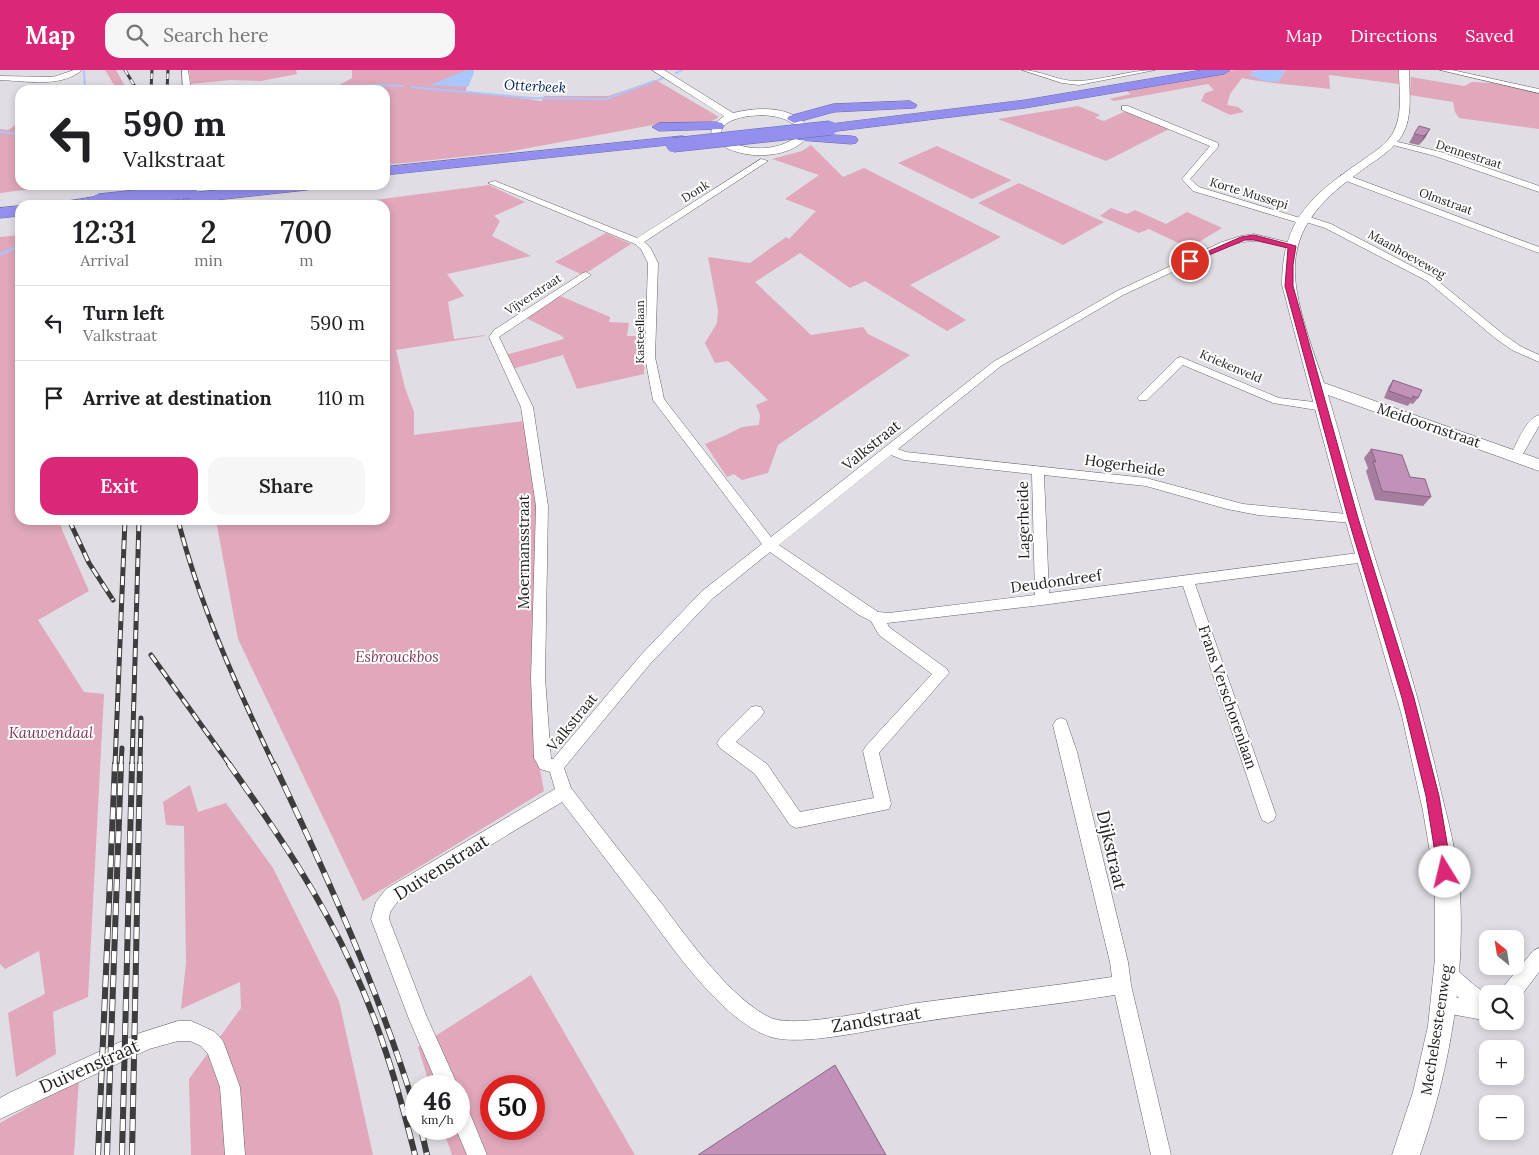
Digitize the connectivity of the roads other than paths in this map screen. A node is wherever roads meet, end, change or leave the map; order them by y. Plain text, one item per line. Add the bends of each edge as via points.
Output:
1 (79, 70) edge
2 (185, 70) edge
3 (657, 70) edge
4 (664, 70) edge
5 (1025, 70) edge
6 (1152, 70) edge
7 (1199, 70) edge
8 (1224, 70) edge
9 (1404, 70) edge
10 (1442, 70) edge
11 (0, 78) edge
12 (10, 78) junction
13 (186, 85) edge
14 (0, 86) edge
15 (1539, 91) edge
16 (701, 95) junction
17 (1008, 104) junction
18 (1125, 108) dead end
19 (735, 116) junction
20 (794, 119) junction
21 (717, 126) junction
22 (904, 133) dead end
23 (803, 137) junction
24 (869, 139) dead end
25 (1392, 142) junction
26 (724, 143) junction
27 (674, 147) junction
28 (764, 161) dead end
29 (612, 162) dead end
30 (476, 164) junction
31 (390, 171) edge
32 (390, 176) edge
33 (1344, 177) junction
34 (492, 183) dead end
35 (1539, 189) edge
36 (220, 190) edge
37 (248, 190) edge
38 (189, 195) junction
39 (125, 200) edge
40 (157, 200) edge
41 (15, 212) edge
42 (0, 213) edge
43 (15, 218) edge
44 (0, 219) edge
45 (1303, 220) junction
46 (638, 242) junction
47 (1292, 246) junction
48 (1539, 250) edge
49 (586, 275) dead end
50 (494, 336) joint
51 (1539, 359) edge
52 (1318, 386) junction
53 (1144, 398) dead end
54 (1324, 406) junction
55 (1539, 419) edge
56 (891, 450) junction
57 (1516, 456) junction
58 (1539, 465) edge
59 (1038, 470) junction
60 (1353, 518) junction
61 (770, 546) junction
62 (1366, 557) junction
63 (1187, 579) junction
64 (1042, 600) junction
65 (876, 617) junction
66 (756, 712) dead end
67 (1061, 725) dead end
68 (556, 767) junction
69 (564, 792) junction
70 (1268, 815) dead end
71 (1539, 957) edge
72 (1447, 974) junction
73 (1122, 985) junction
74 (1517, 985) edge
75 (1479, 1000) edge
76 (1442, 1004) junction
77 (1479, 1010) edge
78 (443, 1075) edge
79 (0, 1109) edge
80 (470, 1138) edge
81 (235, 1155) edge
82 (477, 1155) edge
83 (1161, 1155) edge
84 (1406, 1155) edge

1 - 12 street via 62,78
2 - 13 street
3 - 16 main road
4 - 16 main road
5 - 6 street via 1071,83
7 - 17 highway
8 - 17 highway via 1123,89
9 - 25 main road, Mechelsesteenweg via 1403,122
10 - 15 street
11 - 12 street
12 - 14 street
16 - 19 main road
17 - 20 highway via 845,107
17 - 22 highway
17 - 27 highway, bridge
18 - 45 street, Korte Mussepi via 1215,145 1186,178 1196,189
19 - 20 main road via 771,113
19 - 21 main road
20 - 23 main road via 803,127
21 - 26 main road via 716,136
21 - 30 highway via 684,125 638,130
23 - 24 highway
23 - 26 main road via 791,146 769,151 745,150
25 - 33 main road, Mechelsesteenweg
25 - 35 street, Dennestraat via 1438,154
26 - 27 highway
27 - 30 highway
28 - 46 street, Donk
29 - 30 highway via 486,169
30 - 31 highway
30 - 32 highway
33 - 45 main road, Mechelsesteenweg via 1314,203
33 - 48 street, Olmstraat
34 - 46 street
36 - 38 highway
37 - 38 highway
38 - 39 highway, bridge
38 - 40 highway
41 - 42 highway
43 - 44 highway
45 - 47 main road, Mechelsesteenweg
45 - 51 street, Maanhoeveweg via 1328,226 1430,279 1516,348
46 - 61 street, Kasteellaan via 645,247 654,263 650,356 659,400
47 - 52 main road, Mechelsesteenweg via 1289,286
47 - 56 street, Valkstraat via 1254,237 1244,238 1120,293 996,364
49 - 50 street, Vijverstraat
50 - 68 street, Moermansstraat via 527,407 542,506 538,678 542,758 546,764
52 - 54 main road, Mechelsesteenweg
52 - 57 main road, Meidoornstraat
53 - 54 street, Kriekenveld via 1181,360 1277,401
54 - 60 main road, Mechelsesteenweg
55 - 57 street
56 - 59 street, Hogerheide via 904,456
56 - 61 street, Valkstraat
57 - 58 main road, Meidoornstraat
59 - 60 street, Hogerheide via 1146,482 1228,505 1289,514
59 - 64 street, Lagerheide
60 - 62 main road, Mechelsesteenweg
61 - 65 street
61 - 68 street, Valkstraat via 707,595 645,660
62 - 63 street, Deudondreef
62 - 72 main road, Mechelsesteenweg via 1433,796 1448,890
63 - 64 street, Deudondreef
63 - 70 street, Frans Verschorenlaan
64 - 65 street, Deudondreef
65 - 66 street via 884,631 942,673 872,751 882,804 796,820 761,769 725,743
67 - 73 street, Dijkstraat
68 - 69 street, Valkstraat
69 - 73 street, Zandstraat via 710,979 772,1029 799,1031
69 - 78 street, Duivenstraat via 392,895 384,904 380,919
71 - 74 street
72 - 75 street
72 - 76 main road, Mechelsesteenweg
73 - 83 street
76 - 77 street
76 - 84 main road, Mechelsesteenweg via 1428,1089
79 - 81 street, Duivenstraat via 147,1040 178,1031 191,1031 208,1039 216,1048 230,1087
80 - 82 street

